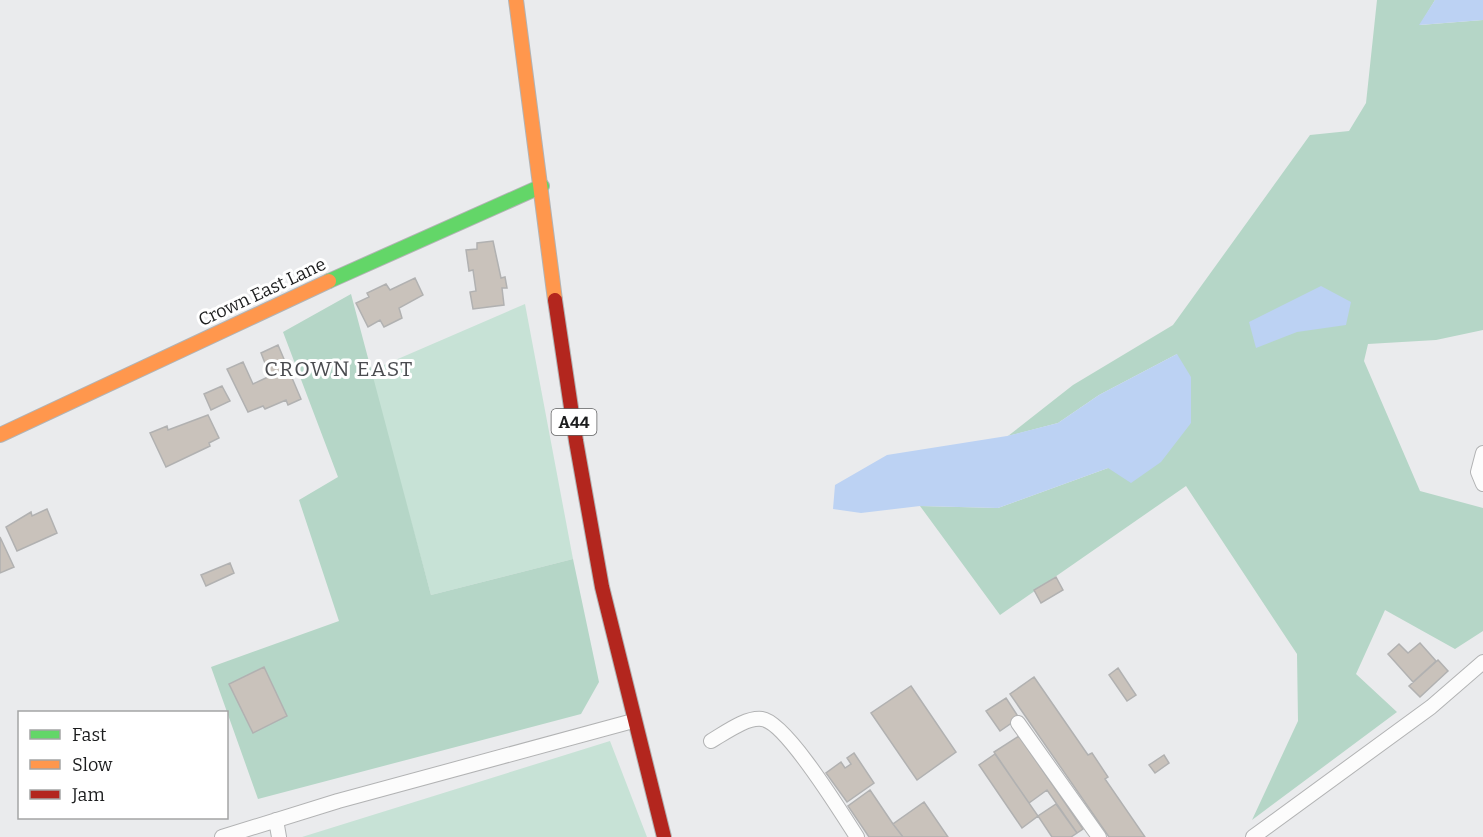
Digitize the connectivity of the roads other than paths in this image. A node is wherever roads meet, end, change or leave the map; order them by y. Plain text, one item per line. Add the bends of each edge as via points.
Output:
1 (516, 0) edge
2 (542, 186) junction
3 (0, 435) edge
4 (1483, 453) edge
5 (1483, 484) edge
6 (1483, 662) edge
7 (633, 721) junction
8 (1018, 723) dead end
9 (711, 741) dead end
10 (276, 820) junction
11 (222, 837) edge
12 (279, 837) edge
13 (664, 837) edge
14 (857, 837) edge
15 (1099, 837) edge
16 (1253, 837) edge

1 - 2 main road, A44
2 - 3 main road, Crown East Lane via 379,257
2 - 7 main road, A44 via 586,500
4 - 5 lane via 1478,472
6 - 16 lane via 1431,707
7 - 10 lane
7 - 13 main road, A44
8 - 15 lane
9 - 14 lane via 759,718 773,722 824,786
10 - 11 lane
10 - 12 lane

